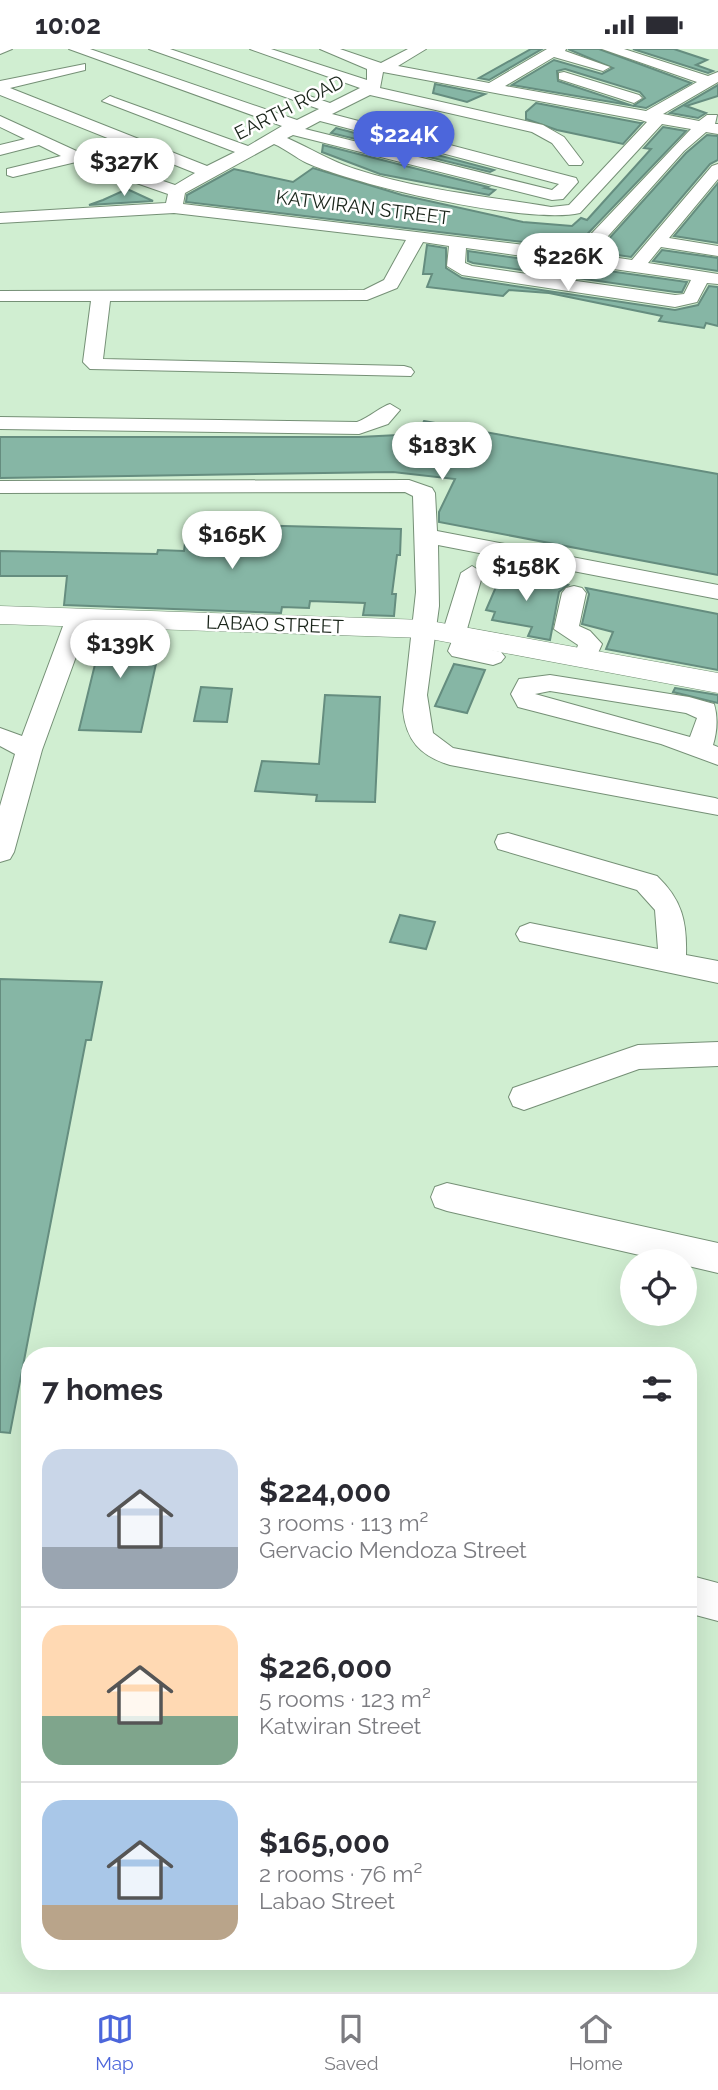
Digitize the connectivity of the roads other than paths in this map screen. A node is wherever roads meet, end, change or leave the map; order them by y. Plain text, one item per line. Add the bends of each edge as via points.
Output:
1 (76, 49) edge
2 (156, 49) edge
3 (203, 49) edge
4 (257, 49) edge
5 (327, 49) edge
6 (391, 49) edge
7 (419, 49) edge
8 (609, 49) edge
9 (556, 50) edge
10 (373, 65) junction
11 (80, 67) dead end
12 (620, 73) dead end
13 (285, 76) dead end
14 (565, 76) dead end
15 (713, 79) edge
16 (494, 86) junction
17 (0, 87) edge
18 (371, 88) junction
19 (330, 90) dead end
20 (140, 96) dead end
21 (352, 98) junction
22 (323, 112) junction
23 (656, 114) junction
24 (718, 114) edge
25 (0, 121) edge
26 (291, 127) junction
27 (17, 128) junction
28 (718, 128) edge
29 (695, 130) junction
30 (0, 131) edge
31 (718, 139) edge
32 (40, 140) junction
33 (268, 140) junction
34 (0, 150) edge
35 (247, 151) junction
36 (77, 157) junction
37 (228, 161) junction
38 (575, 162) dead end
39 (718, 169) edge
40 (12, 172) dead end
41 (207, 172) junction
42 (175, 200) junction
43 (0, 218) edge
44 (440, 218) dead end
45 (206, 227) dead end
46 (421, 235) junction
47 (458, 240) junction
48 (655, 241) junction
49 (718, 251) edge
50 (409, 252) junction
51 (579, 257) junction
52 (636, 265) junction
53 (709, 278) edge
54 (0, 296) edge
55 (102, 296) junction
56 (404, 372) dead end
57 (390, 410) dead end
58 (0, 423) edge
59 (0, 487) edge
60 (426, 536) junction
61 (471, 573) dead end
62 (718, 592) edge
63 (574, 593) dead end
64 (0, 615) edge
65 (78, 618) junction
66 (425, 629) junction
67 (459, 635) junction
68 (493, 657) dead end
69 (586, 657) junction
70 (718, 683) edge
71 (0, 736) edge
72 (29, 750) junction
73 (709, 753) edge
74 (715, 807) dead end
75 (508, 842) dead end
76 (0, 852) edge
77 (530, 934) dead end
78 (672, 962) junction
79 (718, 972) edge
80 (718, 1054) edge
81 (524, 1097) dead end
82 (447, 1197) dead end
83 (718, 1258) edge
84 (697, 1596) edge
85 (718, 1602) edge

1 - 26 street
2 - 22 street
3 - 13 street
4 - 18 street
5 - 10 street, EARTH ROAD
6 - 10 street
7 - 10 street
8 - 15 street
9 - 12 street
9 - 16 street
10 - 16 street
10 - 18 street, EARTH ROAD via 376,71
11 - 17 street
14 - 23 street
15 - 23 street
16 - 23 street
17 - 41 street via 37,107
18 - 21 street, EARTH ROAD
18 - 38 street via 537,128 558,140
19 - 21 street
20 - 33 street
21 - 22 street, EARTH ROAD
22 - 26 street, EARTH ROAD
22 - 26 street via 570,180 552,195
23 - 29 street
23 - 33 street via 574,209 551,212 352,174 311,159 285,142
24 - 29 street
25 - 27 street
26 - 33 street, EARTH ROAD
27 - 30 street
27 - 32 street
28 - 29 street
29 - 31 street
29 - 51 street
32 - 34 street
32 - 36 street
33 - 35 street, EARTH ROAD
35 - 37 street, EARTH ROAD
35 - 37 street via 107,108
36 - 40 street
36 - 42 street
37 - 41 street, EARTH ROAD
39 - 48 street
41 - 42 street, EARTH ROAD
42 - 43 street, KATWIRAN STREET
42 - 46 street, KATWIRAN STREET
44 - 46 street
45 - 50 street
46 - 47 street, KATWIRAN STREET
46 - 50 street
47 - 51 street, KATWIRAN STREET
47 - 53 street via 455,265 468,271 675,301 691,298
48 - 49 street
48 - 52 street
50 - 55 street via 391,284 367,295
51 - 52 street, KATWIRAN STREET
52 - 53 street, KATWIRAN STREET
54 - 55 street
55 - 56 street via 93,362 97,365
57 - 58 street via 381,420 359,428
59 - 60 street via 409,486 424,493
60 - 62 street
60 - 66 street
61 - 67 street
63 - 69 street via 566,629 590,644
64 - 65 main road, LABAO STREET
65 - 66 main road, LABAO STREET via 176,615
65 - 72 street
66 - 67 main road
66 - 74 street via 415,705 417,726 433,749
67 - 68 street via 460,650
67 - 69 main road
69 - 70 main road
71 - 72 street
72 - 76 street
73 - 73 street via 527,701 523,694 528,685 550,683 690,705 705,710 709,718
75 - 78 street via 648,883 672,913
77 - 78 street
78 - 79 street
80 - 81 street via 638,1057
82 - 83 street
84 - 85 street

